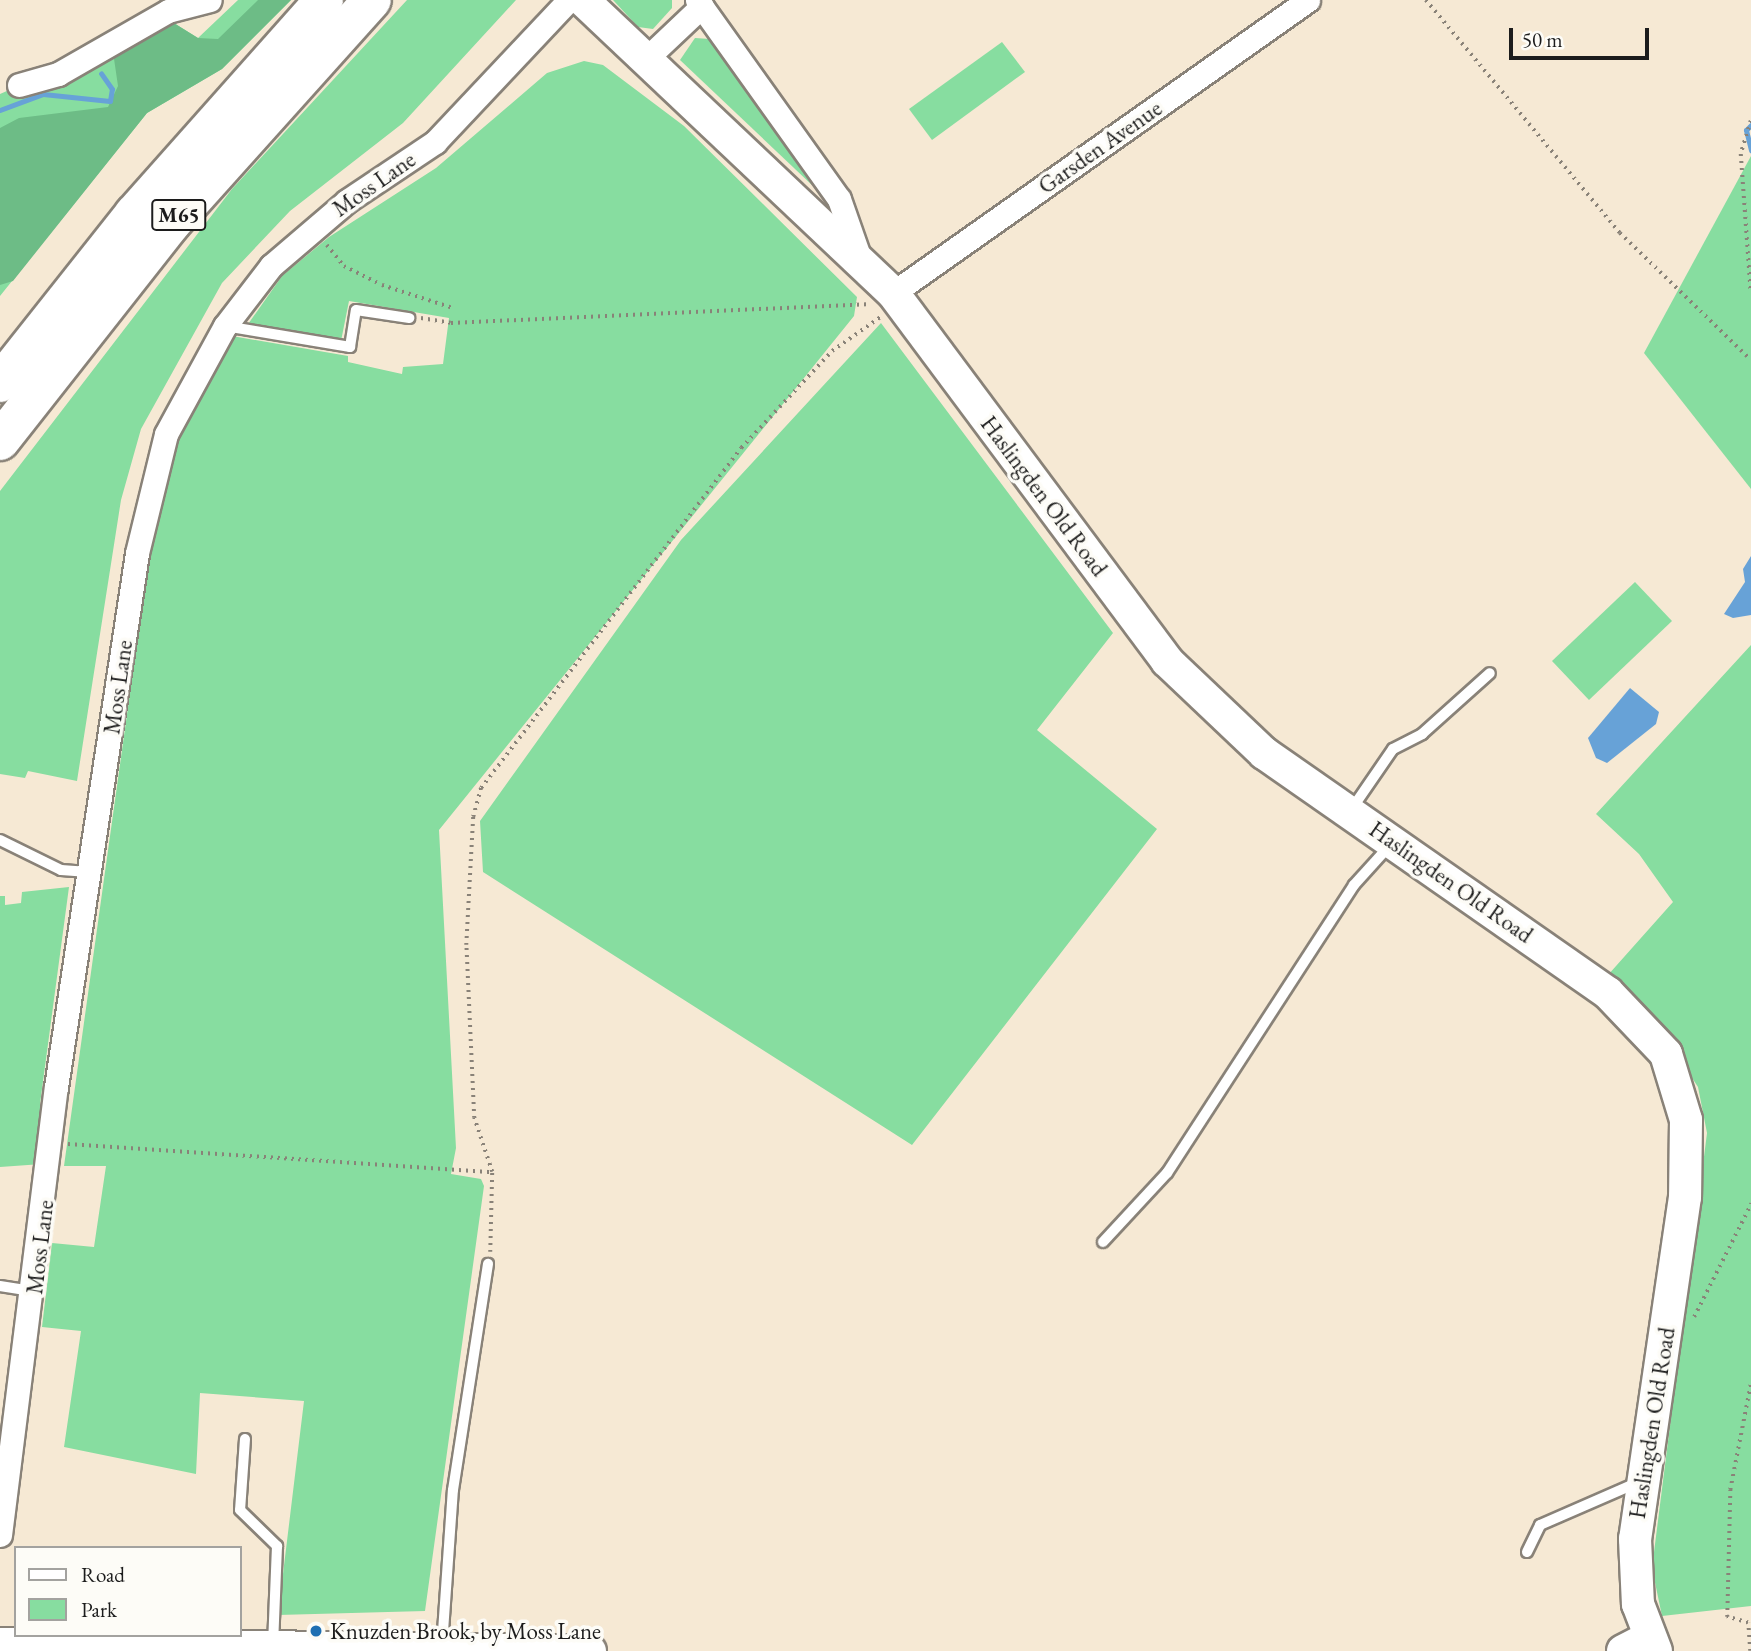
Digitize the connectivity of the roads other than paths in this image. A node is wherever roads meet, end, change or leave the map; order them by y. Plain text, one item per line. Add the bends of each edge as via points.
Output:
1 (324, 0) edge
2 (372, 0) edge
3 (569, 0) edge
4 (583, 0) edge
5 (1308, 0) edge
6 (205, 2) edge
7 (700, 3) edge
8 (648, 57) junction
9 (19, 85) dead end
10 (859, 256) junction
11 (897, 298) junction
12 (411, 317) road end
13 (225, 326) junction
14 (0, 383) edge
15 (0, 441) edge
16 (1490, 673) dead end
17 (1350, 812) junction
18 (0, 840) edge
19 (1393, 842) junction
20 (89, 872) junction
21 (1103, 1242) dead end
22 (488, 1264) road end
23 (0, 1286) edge
24 (35, 1291) junction
25 (245, 1438) dead end
26 (1642, 1481) junction
27 (0, 1535) edge
28 (1527, 1552) dead end
29 (0, 1644) edge
30 (273, 1645) junction
31 (442, 1647) junction
32 (1642, 1647) edge
33 (398, 1648) edge
34 (590, 1651) edge

1 - 14 highway, M65 via 134,214
2 - 15 highway, M65 via 170,225
3 - 13 street, Moss Lane via 435,142 313,227 271,266
4 - 8 main road, Haslingden Old Road
5 - 11 street, Garsden Avenue
6 - 9 street via 168,10 58,75
7 - 8 street, Haslingden Old Road
7 - 10 street, Haslingden Old Road via 839,199
8 - 10 main road, Haslingden Old Road
10 - 11 main road, Haslingden Old Road
11 - 17 main road, Haslingden Old Road via 1167,661 1264,753
12 - 13 lane via 356,310 350,347
13 - 20 street, Moss Lane via 166,433 150,484
16 - 17 lane via 1422,734 1393,749
17 - 19 main road, Haslingden Old Road
18 - 20 lane via 61,870
19 - 21 lane via 1354,885 1167,1173
19 - 26 main road, Haslingden Old Road via 1608,993 1666,1054 1683,1100 1687,1142 1666,1333
20 - 24 street, Moss Lane
22 - 31 lane via 453,1490
23 - 24 lane
24 - 27 street, Moss Lane
25 - 30 lane via 240,1510 276,1546
26 - 28 lane via 1551,1518 1533,1534
26 - 32 main road, Haslingden Old Road via 1636,1587
29 - 30 main road
30 - 33 main road
31 - 33 main road
31 - 34 main road

